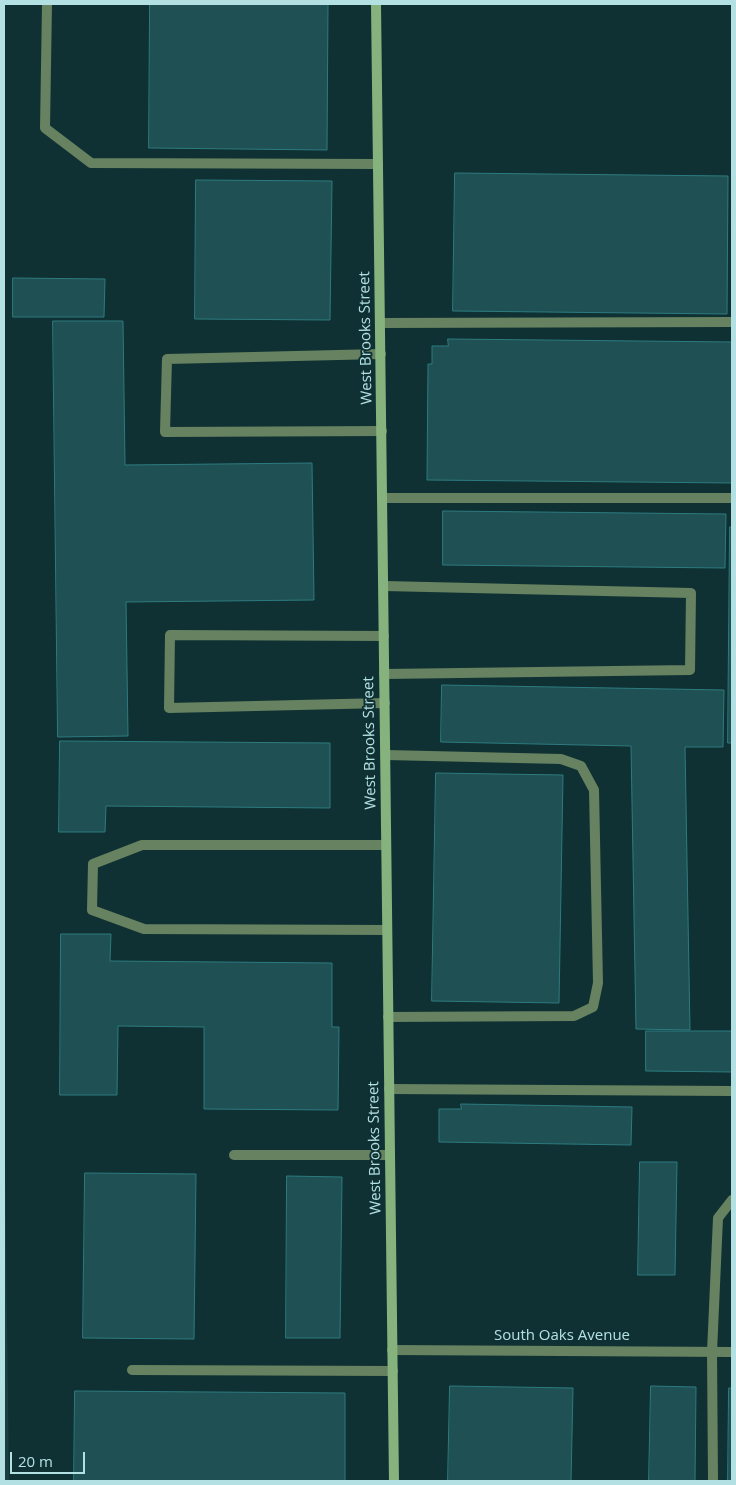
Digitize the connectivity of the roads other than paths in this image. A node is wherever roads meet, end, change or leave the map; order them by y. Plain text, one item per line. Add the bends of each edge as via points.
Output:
1 (47, 4) edge
2 (376, 4) edge
3 (378, 164) junction
4 (732, 322) edge
5 (380, 323) junction
6 (380, 354) junction
7 (382, 431) junction
8 (382, 498) junction
9 (732, 498) edge
10 (384, 586) junction
11 (384, 636) junction
12 (384, 674) junction
13 (385, 703) junction
14 (386, 756) junction
15 (386, 844) junction
16 (387, 930) junction
17 (388, 1018) junction
18 (389, 1089) junction
19 (732, 1091) edge
20 (234, 1155) dead end
21 (390, 1155) junction
22 (732, 1200) edge
23 (392, 1350) junction
24 (712, 1352) junction
25 (732, 1352) edge
26 (132, 1370) dead end
27 (392, 1370) junction
28 (394, 1481) edge
29 (713, 1481) edge

1 - 3 street via 45,128 91,163
2 - 3 street, West Brooks Street
3 - 5 street, West Brooks Street
4 - 5 street
5 - 6 street, West Brooks Street
6 - 7 street, West Brooks Street
6 - 7 street via 166,360 165,432
7 - 8 street, West Brooks Street
8 - 9 street
8 - 10 street, West Brooks Street
10 - 11 street, West Brooks Street
10 - 12 street via 692,593 690,670
11 - 12 street, West Brooks Street
11 - 13 street via 170,635 169,708
12 - 13 street, West Brooks Street
13 - 14 street, West Brooks Street
14 - 15 street, West Brooks Street
14 - 17 street via 561,758 581,766 594,790 598,983 593,1007 574,1016
15 - 16 street, West Brooks Street
15 - 16 street via 142,845 93,864 92,910 144,929
16 - 17 street, West Brooks Street
17 - 18 street, West Brooks Street
18 - 19 street
18 - 21 street, West Brooks Street
20 - 21 street
21 - 23 street, West Brooks Street
22 - 24 street via 718,1218
23 - 24 street, South Oaks Avenue
23 - 27 street, West Brooks Street
24 - 25 street, South Oaks Avenue
24 - 29 street
26 - 27 street
27 - 28 street, West Brooks Street

